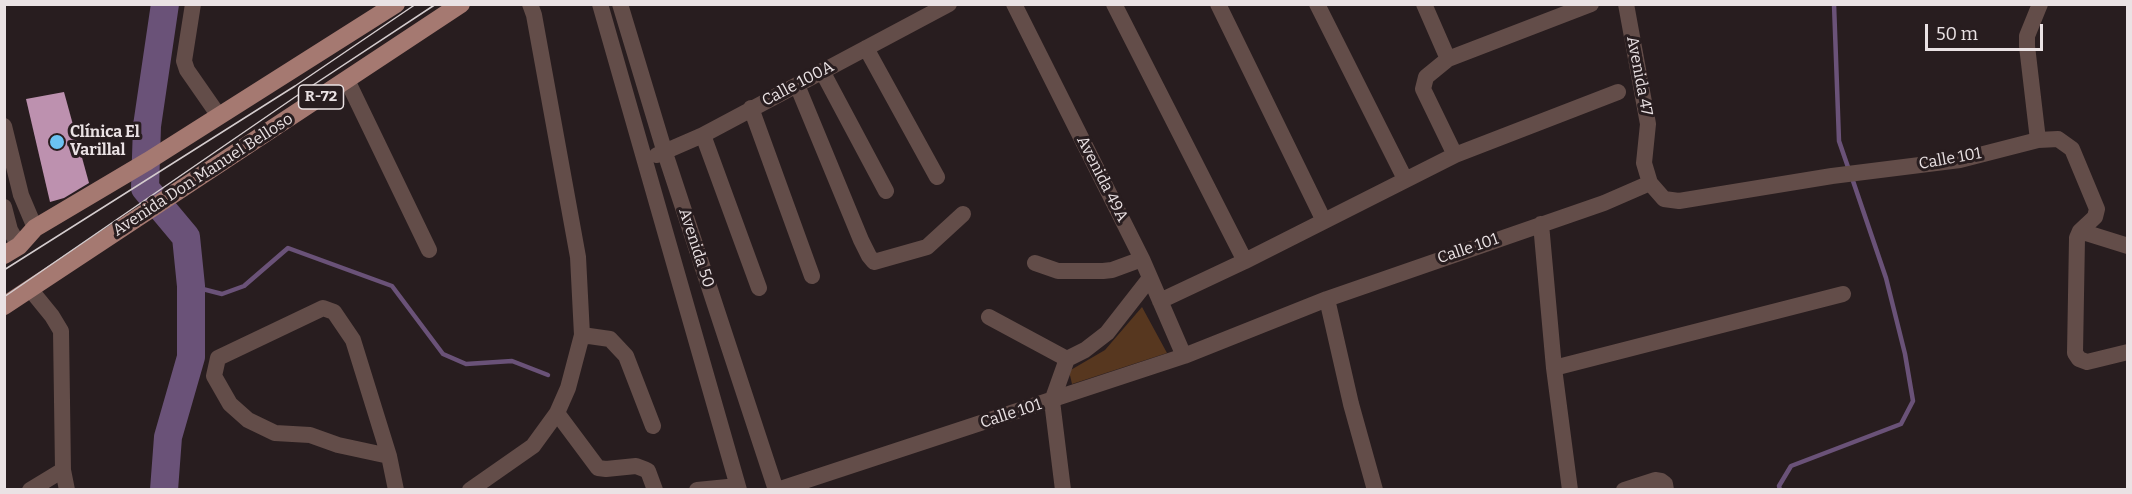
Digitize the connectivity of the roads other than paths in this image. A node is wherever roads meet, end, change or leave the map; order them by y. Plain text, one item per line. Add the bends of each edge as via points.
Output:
1 (193, 4) edge
2 (396, 4) edge
3 (461, 4) edge
4 (530, 4) edge
5 (600, 4) edge
6 (620, 4) edge
7 (950, 4) edge
8 (1014, 4) edge
9 (1114, 4) edge
10 (1218, 4) edge
11 (1317, 4) edge
12 (1424, 4) edge
13 (1591, 4) edge
14 (1626, 4) edge
15 (2040, 4) edge
16 (866, 48) junction
17 (1448, 59) junction
18 (822, 71) junction
19 (346, 80) junction
20 (797, 85) junction
21 (1618, 92) dead end
22 (752, 108) junction
23 (219, 116) junction
24 (4, 126) edge
25 (703, 135) junction
26 (2038, 140) junction
27 (665, 153) junction
28 (1455, 155) junction
29 (644, 158) junction
30 (937, 177) dead end
31 (1406, 179) junction
32 (1650, 183) junction
33 (886, 191) dead end
34 (4, 207) edge
35 (963, 214) dead end
36 (1324, 221) junction
37 (1541, 224) junction
38 (35, 228) junction
39 (2080, 231) junction
40 (2127, 246) edge
41 (429, 250) dead end
42 (12, 251) edge
43 (1142, 259) junction
44 (1245, 261) junction
45 (1035, 263) dead end
46 (812, 276) dead end
47 (1150, 278) junction
48 (759, 288) dead end
49 (30, 289) junction
50 (1843, 294) dead end
51 (1327, 299) junction
52 (1160, 301) junction
53 (4, 306) edge
54 (988, 318) dead end
55 (582, 335) junction
56 (2127, 352) edge
57 (1184, 356) junction
58 (1067, 359) junction
59 (1554, 368) junction
60 (1052, 401) junction
61 (557, 412) junction
62 (653, 426) dead end
63 (389, 456) junction
64 (63, 470) junction
65 (739, 488) edge
66 (30, 489) edge
67 (67, 489) edge
68 (396, 489) edge
69 (470, 489) edge
70 (655, 489) edge
71 (697, 489) edge
72 (776, 489) edge
73 (1063, 489) edge
74 (1375, 489) edge
75 (1570, 489) edge
76 (1624, 489) edge
77 (1666, 489) edge

1 - 23 street via 184,61
2 - 23 main road, R-72
3 - 19 main road, Avenida Don Manuel Belloso / R-72
4 - 55 street via 578,257
5 - 29 street, Avenida 50
6 - 27 street, Avenida 50
7 - 16 street, Calle 100A
8 - 43 street, Avenida 49A
9 - 44 street
10 - 36 street
11 - 31 street
12 - 17 street
13 - 17 street
14 - 32 street, Avenida 47 via 1648,124 1644,163
15 - 26 street via 2026,46
16 - 18 street, Calle 100A
16 - 30 street
17 - 28 street via 1426,76 1423,88
18 - 20 street, Calle 100A
18 - 33 street
19 - 41 street
19 - 49 main road, Avenida Don Manuel Belloso / R-72
20 - 22 street, Calle 100A
20 - 35 street via 861,240 874,262 927,248
21 - 28 street
22 - 25 street, Calle 100A
22 - 46 street
23 - 38 main road, R-72
24 - 38 street via 21,195
25 - 27 street, Calle 100A
25 - 48 street
26 - 32 street, Calle 101 via 1960,160 1679,201 1664,199
26 - 39 street via 2058,139 2072,149 2097,209 2095,217
27 - 29 street, Calle 100A
27 - 72 street, Avenida 50
28 - 31 street
29 - 65 street, Avenida 50
31 - 36 street
32 - 37 street, Calle 101 via 1624,196
34 - 42 street
36 - 44 street
37 - 51 street, Calle 101
37 - 59 street
38 - 42 main road, R-72
39 - 40 street
39 - 56 street via 2075,352 2087,362
43 - 45 street via 1103,271 1058,271
43 - 47 street, Avenida 49A
44 - 52 street
47 - 52 street, Avenida 49A
47 - 58 street via 1107,333
49 - 53 main road, Avenida Don Manuel Belloso / R-72
49 - 64 street via 61,331
50 - 59 street
51 - 57 street, Calle 101
51 - 74 street
52 - 57 street, Avenida 49A
54 - 58 street
55 - 61 street via 568,388
55 - 62 street via 610,339 626,356
57 - 60 street, Calle 101
58 - 60 street
59 - 75 street
60 - 72 street, Calle 101
60 - 73 street
61 - 69 street via 534,447
61 - 70 street via 598,468 636,466 648,471
63 - 63 street via 353,340 334,312 323,309 218,358 214,376 230,404 248,420 275,433 310,435
63 - 68 street
64 - 66 street
64 - 67 street
65 - 71 street
76 - 77 street via 1655,480 1665,484

